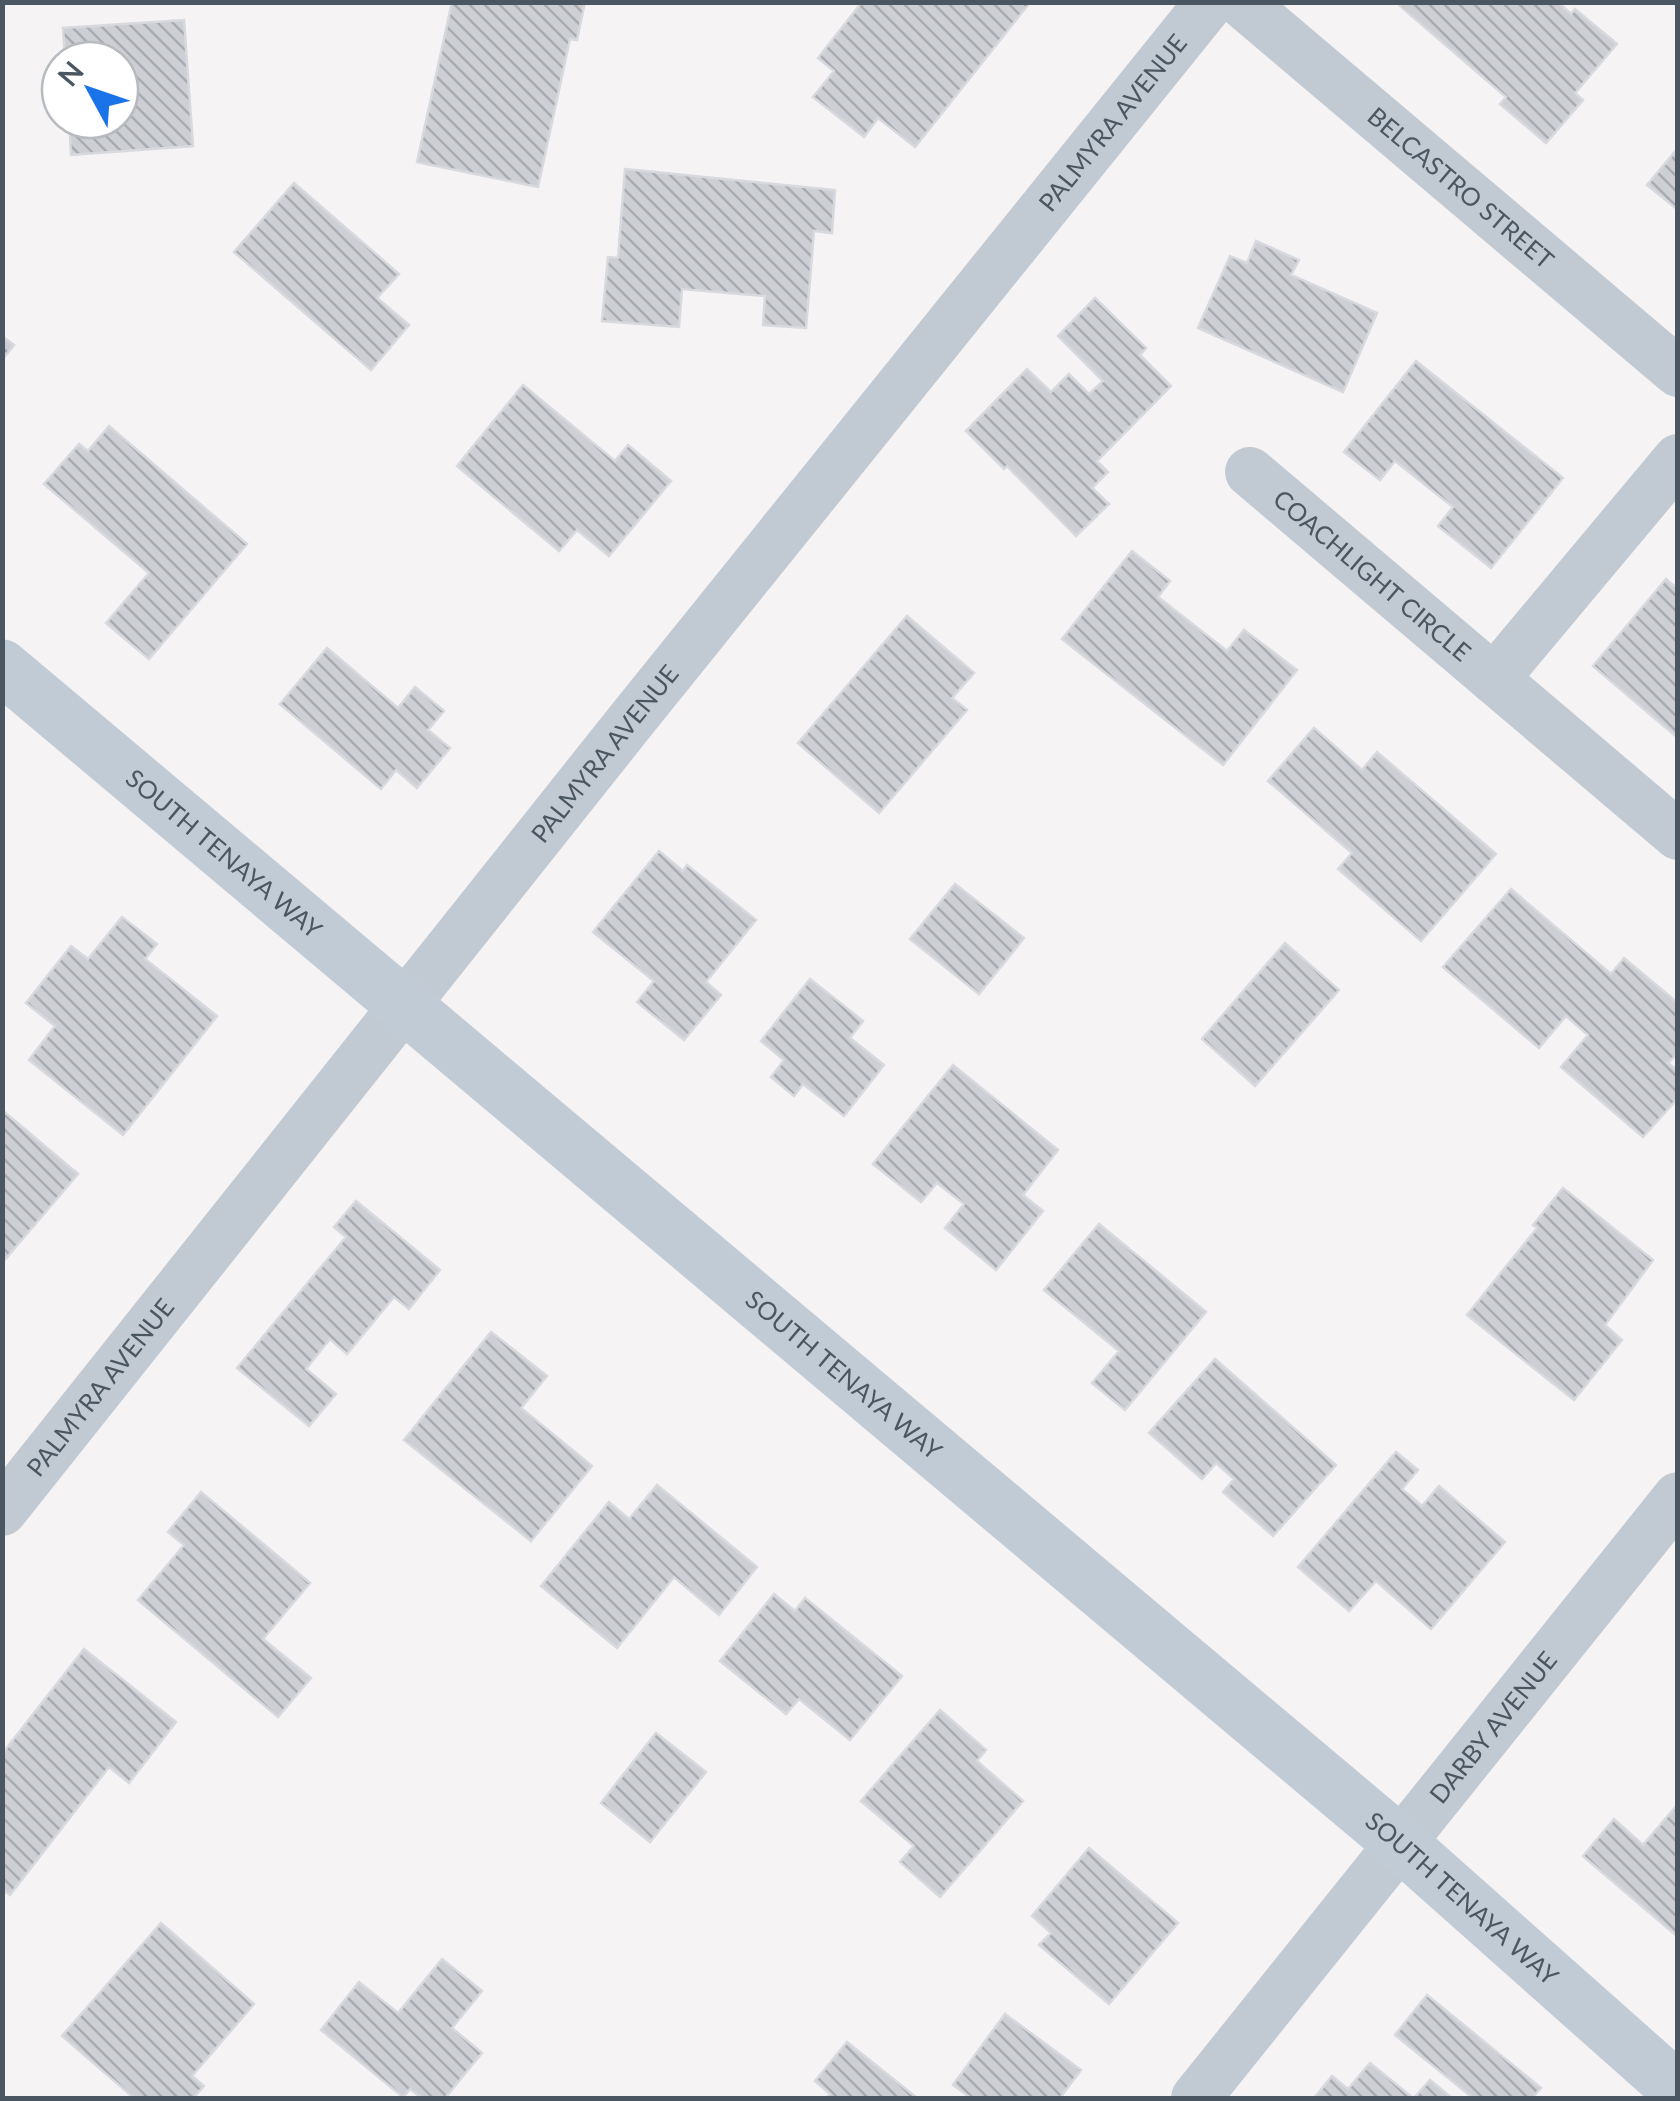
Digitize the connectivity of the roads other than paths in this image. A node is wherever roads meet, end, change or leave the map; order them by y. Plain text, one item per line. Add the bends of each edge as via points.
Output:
1 (1210, 2) edge
2 (1241, 2) edge
3 (1678, 372) edge
4 (1678, 459) edge
5 (1250, 472) dead end
6 (2, 667) edge
7 (1494, 679) junction
8 (1678, 835) edge
9 (404, 1006) junction
10 (1678, 1497) edge
11 (2, 1511) edge
12 (1400, 1843) junction
13 (1678, 2090) edge
14 (1196, 2098) edge

1 - 9 street, PALMYRA AVENUE
2 - 3 street, BELCASTRO STREET
4 - 7 street, COACHLIGHT CIRCLE
5 - 7 street, COACHLIGHT CIRCLE
6 - 9 street, SOUTH TENAYA WAY
7 - 8 street, COACHLIGHT CIRCLE
9 - 11 street, PALMYRA AVENUE
9 - 12 street, SOUTH TENAYA WAY
10 - 12 street, DARBY AVENUE
12 - 13 street, SOUTH TENAYA WAY
12 - 14 street, DARBY AVENUE

